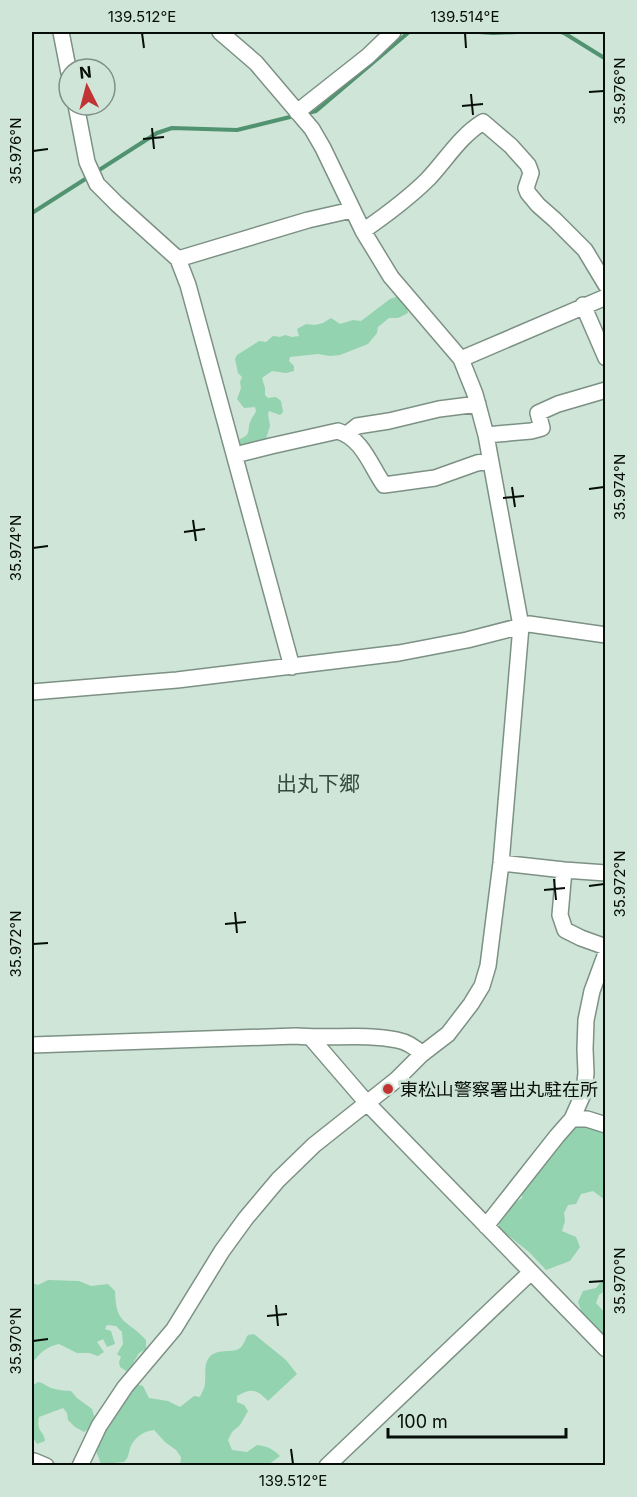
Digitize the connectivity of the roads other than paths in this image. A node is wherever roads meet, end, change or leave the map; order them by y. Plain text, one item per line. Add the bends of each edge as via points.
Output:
1 (60, 32) edge
2 (220, 32) edge
3 (393, 32) edge
4 (65, 57) edge
5 (297, 112) junction
6 (78, 117) edge
7 (352, 210) junction
8 (363, 231) junction
9 (178, 259) junction
10 (606, 285) edge
11 (606, 297) edge
12 (583, 306) junction
13 (461, 358) junction
14 (606, 358) edge
15 (606, 390) edge
16 (478, 404) junction
17 (347, 434) junction
18 (486, 435) junction
19 (234, 455) junction
20 (490, 461) junction
21 (520, 626) junction
22 (606, 635) edge
23 (292, 667) junction
24 (32, 692) edge
25 (501, 863) junction
26 (564, 870) junction
27 (606, 873) edge
28 (606, 947) edge
29 (606, 953) edge
30 (311, 1038) junction
31 (32, 1045) edge
32 (422, 1054) junction
33 (367, 1102) junction
34 (573, 1119) junction
35 (606, 1125) edge
36 (486, 1226) junction
37 (531, 1272) junction
38 (606, 1349) edge
39 (32, 1462) edge
40 (46, 1466) edge
41 (81, 1466) edge
42 (327, 1466) edge

1 - 4 street
2 - 5 street via 256,63
3 - 5 street via 361,63
5 - 7 street via 323,148
6 - 9 street via 87,162 97,184
7 - 8 street
7 - 9 street
8 - 10 street via 399,205 483,122 528,165 528,193 585,250
8 - 13 street via 391,277
9 - 19 street
11 - 12 street
12 - 13 street
12 - 14 street
13 - 16 street
15 - 18 street via 538,413 542,428
16 - 17 street via 357,426
16 - 18 street
17 - 19 street via 338,431
17 - 20 street via 362,447 384,485 435,478
18 - 20 street
19 - 23 street
20 - 21 street
21 - 22 street
21 - 23 street via 399,653
21 - 25 street
23 - 24 street
25 - 26 street
25 - 32 street via 482,986 448,1034
26 - 27 street
26 - 28 street via 560,915 565,930
29 - 34 street via 586,1020 584,1092
30 - 31 street
30 - 32 street via 399,1040
30 - 33 street
32 - 33 street
33 - 36 street
33 - 41 street via 314,1145 246,1218 174,1329 99,1426
34 - 35 street
34 - 36 street
36 - 37 street
37 - 38 street
37 - 42 street
39 - 40 street

